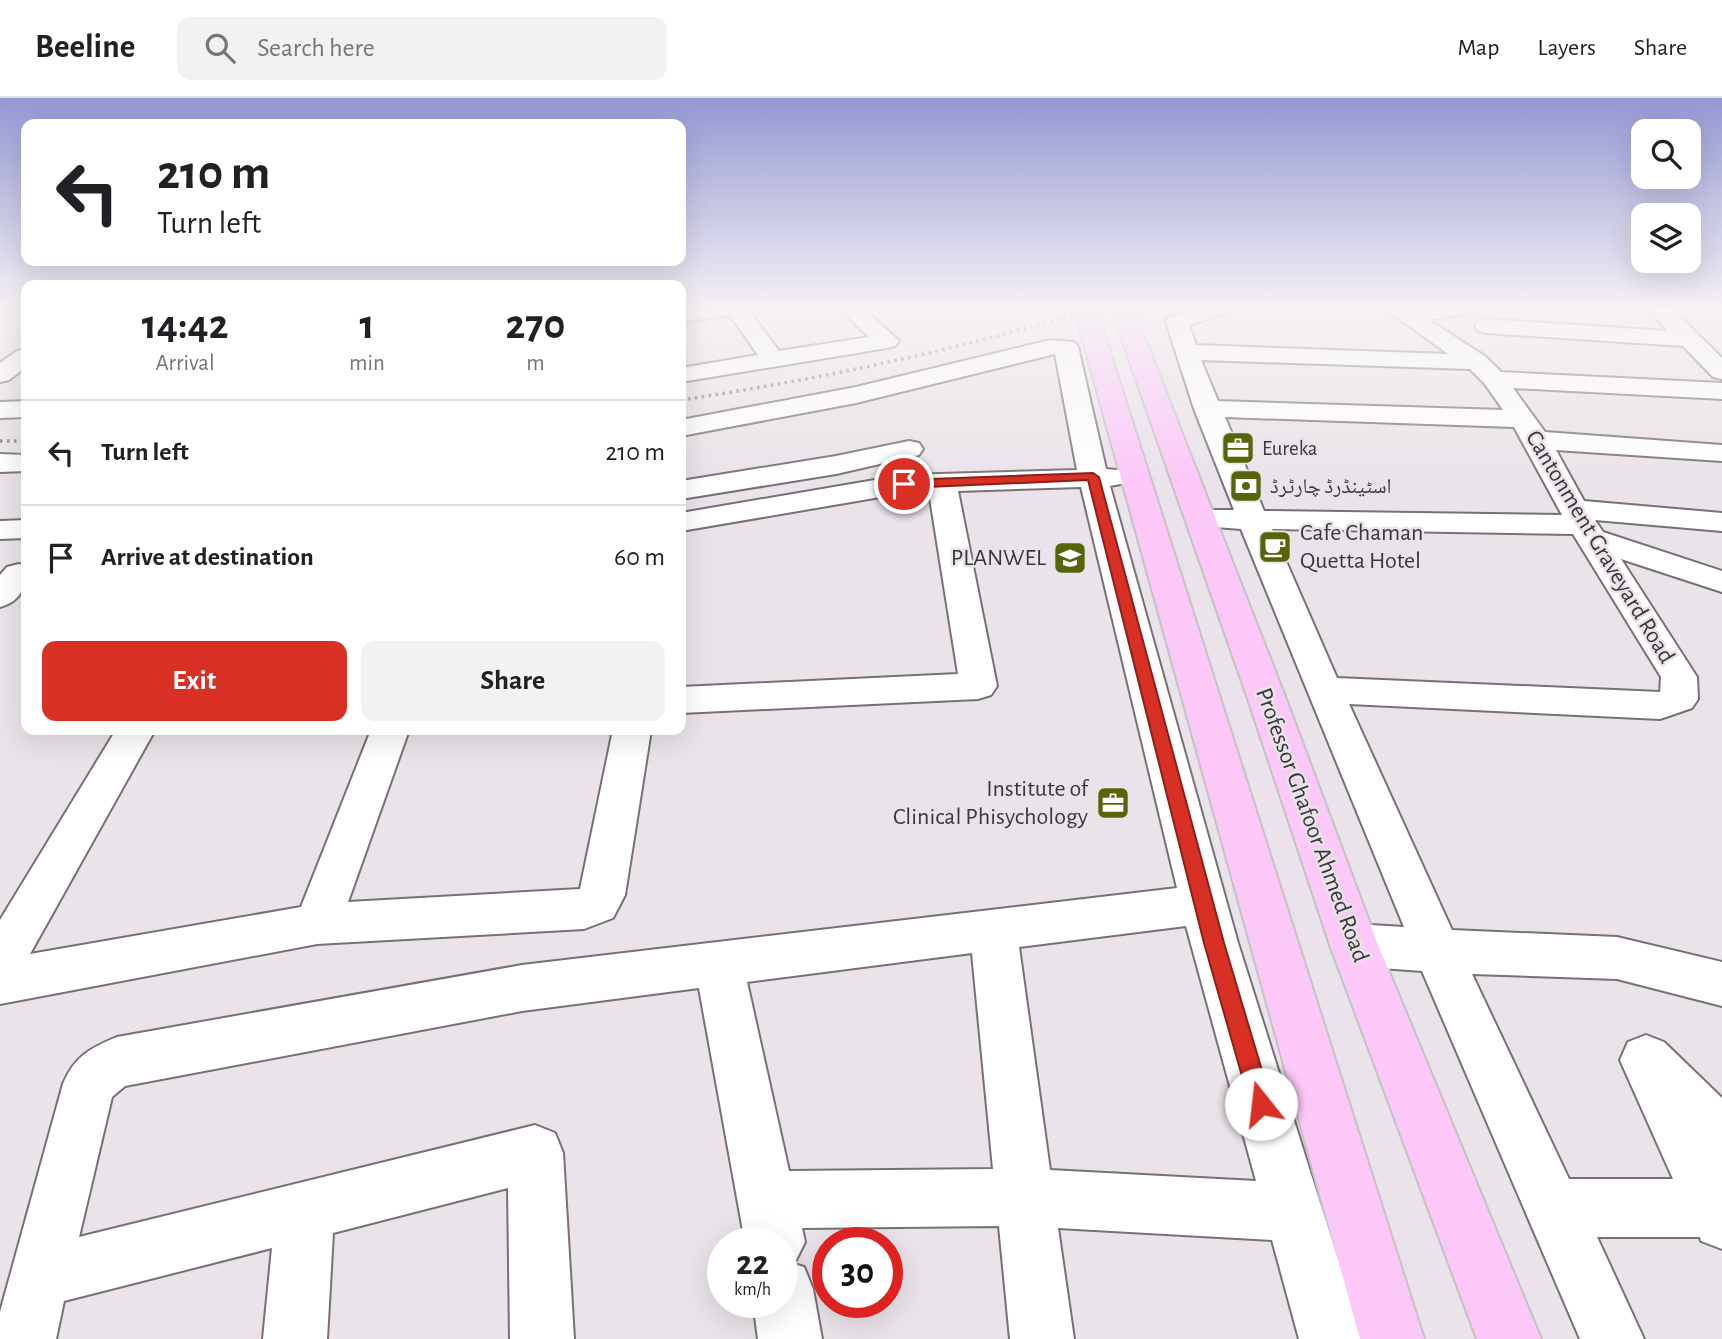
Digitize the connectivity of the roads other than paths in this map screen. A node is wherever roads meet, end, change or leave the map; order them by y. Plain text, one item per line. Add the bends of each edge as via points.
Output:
1 (741, 366) edge
2 (974, 366) edge
3 (1070, 366) edge
4 (1103, 366) edge
5 (1144, 366) edge
6 (1191, 366) edge
7 (1405, 366) edge
8 (1478, 366) edge
9 (1483, 366) edge
10 (1485, 371) junction
11 (686, 374) edge
12 (1722, 391) edge
13 (21, 409) edge
14 (1208, 409) junction
15 (0, 410) edge
16 (686, 427) edge
17 (1530, 429) junction
18 (909, 449) dead end
19 (1722, 453) edge
20 (0, 463) edge
21 (21, 463) edge
22 (1093, 477) junction
23 (1137, 478) junction
24 (942, 482) junction
25 (686, 489) edge
26 (1201, 519) junction
27 (1253, 520) junction
28 (686, 521) edge
29 (1722, 522) edge
30 (1582, 524) junction
31 (21, 529) edge
32 (0, 530) edge
33 (1722, 582) edge
34 (1324, 690) junction
35 (1201, 694) junction
36 (1267, 699) junction
37 (686, 700) edge
38 (133, 735) edge
39 (388, 735) edge
40 (631, 735) edge
41 (1205, 904) junction
42 (317, 924) junction
43 (993, 930) junction
44 (1354, 945) junction
45 (1438, 951) junction
46 (0, 963) edge
47 (719, 964) junction
48 (0, 982) edge
49 (1722, 984) edge
50 (1722, 1136) edge
51 (1024, 1197) junction
52 (1553, 1208) junction
53 (305, 1211) junction
54 (1719, 1214) edge
55 (772, 1222) edge
56 (1299, 1233) junction
57 (1369, 1259) junction
58 (40, 1277) junction
59 (787, 1318) edge
60 (24, 1339) edge
61 (295, 1339) edge
62 (542, 1339) edge
63 (790, 1339) edge
64 (1042, 1339) edge
65 (1331, 1339) edge
66 (1392, 1339) edge
67 (1509, 1339) edge
68 (1612, 1339) edge

1 - 11 street
2 - 16 street via 856,395
3 - 22 street
4 - 23 main road
5 - 26 main road, Professor Ghafoor Ahmed Road
6 - 14 street
7 - 10 street
8 - 10 street, Cantonment Graveyard Road
9 - 10 street
10 - 12 street
10 - 17 street, Cantonment Graveyard Road
13 - 15 street
14 - 17 street
14 - 27 street
17 - 19 street
17 - 30 street, Cantonment Graveyard Road
18 - 25 street
20 - 21 street
22 - 23 street
22 - 24 street
22 - 41 street
23 - 35 main road
24 - 28 street via 904,484
24 - 37 street via 978,686
26 - 27 street
26 - 36 main road, Professor Ghafoor Ahmed Road
27 - 30 street
27 - 34 street
29 - 30 street
30 - 33 street
30 - 34 street, Cantonment Graveyard Road via 1679,677 1679,699 1660,706
31 - 32 street
34 - 45 street
35 - 36 main road
35 - 57 main road
36 - 44 main road, Professor Ghafoor Ahmed Road
38 - 46 street
39 - 42 street
40 - 42 street via 597,904 584,909
41 - 43 street
41 - 56 street
42 - 48 street
43 - 47 street
43 - 51 street
44 - 45 street
44 - 67 main road, Professor Ghafoor Ahmed Road
45 - 49 street via 1617,958
45 - 52 street
47 - 55 street
47 - 58 street via 522,988 117,1062 89,1084
50 - 54 street via 1646,1060
51 - 55 street
51 - 56 street
51 - 64 street
52 - 54 street
52 - 68 street
53 - 58 street
53 - 61 street
53 - 62 street via 535,1153
56 - 57 street
56 - 65 street
57 - 66 main road
58 - 60 street
59 - 63 street

